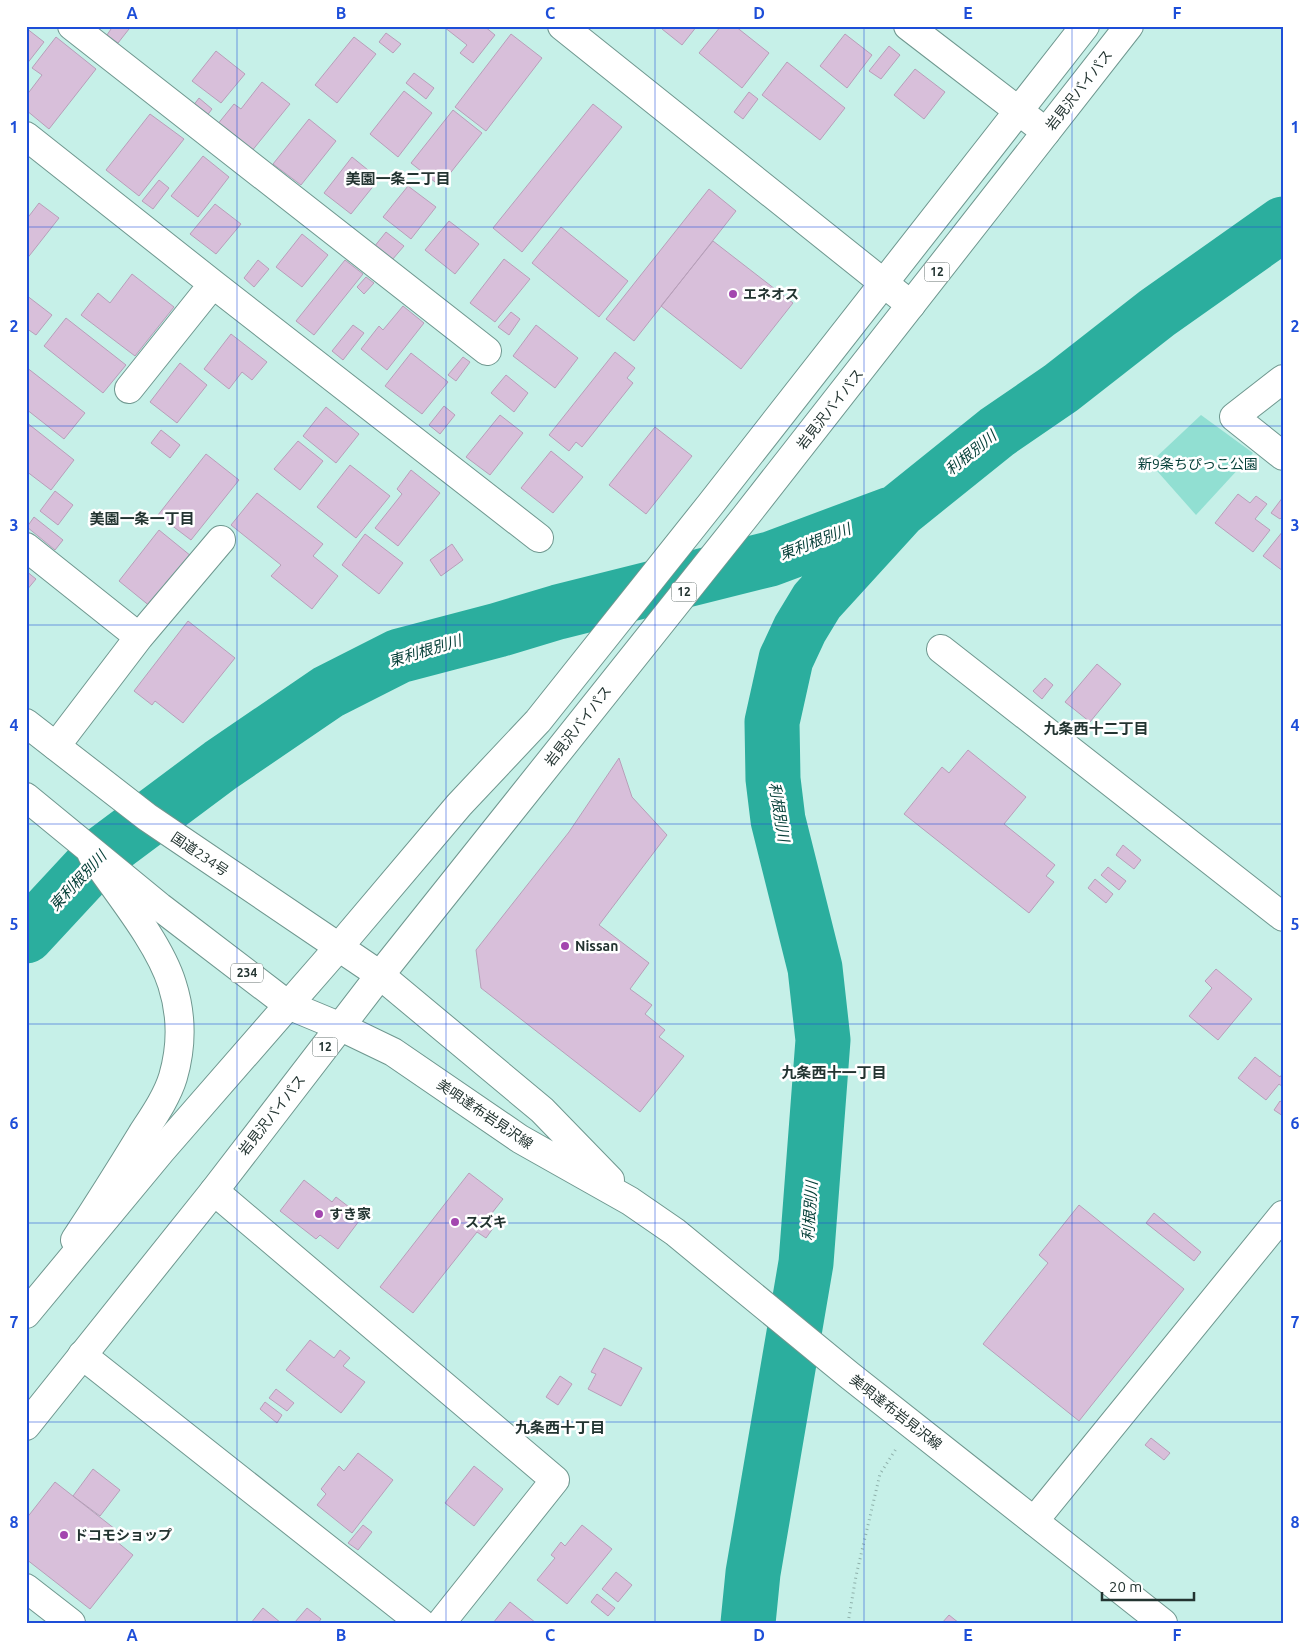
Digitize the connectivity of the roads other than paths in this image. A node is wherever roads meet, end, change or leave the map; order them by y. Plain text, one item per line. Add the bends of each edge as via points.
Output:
1 (72, 26) edge
2 (562, 26) edge
3 (908, 26) edge
4 (1085, 26) edge
5 (1130, 26) edge
6 (1018, 112) junction
7 (1046, 132) junction
8 (26, 136) edge
9 (883, 283) junction
10 (213, 284) junction
11 (912, 305) junction
12 (487, 351) dead end
13 (1283, 379) edge
14 (129, 389) dead end
15 (1283, 456) edge
16 (539, 538) dead end
17 (221, 540) dead end
18 (26, 546) edge
19 (139, 637) junction
20 (941, 649) dead end
21 (26, 723) edge
22 (56, 746) junction
23 (26, 797) edge
24 (82, 842) junction
25 (1283, 917) edge
26 (338, 948) junction
27 (380, 975) junction
28 (288, 1005) junction
29 (341, 1026) junction
30 (214, 1191) junction
31 (630, 1201) junction
32 (1279, 1227) edge
33 (30, 1309) edge
34 (82, 1355) junction
35 (26, 1426) edge
36 (1034, 1521) junction
37 (26, 1588) edge
38 (71, 1623) edge
39 (421, 1623) edge
40 (442, 1623) edge
41 (1162, 1623) edge

1 - 12 main road
2 - 9 main road
3 - 6 main road
4 - 6 main road, 12
5 - 7 main road, 岩見沢バイパス / 12
6 - 7 main road
6 - 9 main road, 12
7 - 11 main road, 岩見沢バイパス / 12
8 - 10 main road
9 - 11 main road
9 - 26 main road, 12 via 593,653
10 - 14 main road
10 - 16 main road
11 - 27 main road, 岩見沢バイパス / 12
13 - 15 main road via 1234,417
17 - 19 main road
18 - 19 main road
19 - 22 main road
20 - 25 main road
21 - 22 main road, 国道234号
22 - 26 main road, 国道234号 via 147,817
23 - 24 main road, 234
24 - 28 main road, 234 via 160,907
24 - 33 main road via 150,940 172,983 178,1007 178,1054 172,1079 155,1114
26 - 27 main road, 国道234号
26 - 28 main road, 12
27 - 29 main road, 岩見沢バイパス / 12
27 - 31 main road, 美唄達布岩見沢線 via 542,1110
28 - 29 main road, 234
28 - 33 main road, 12
29 - 30 main road, 岩見沢バイパス / 12
29 - 31 main road, 美唄達布岩見沢線 via 393,1052 520,1139
30 - 34 main road, 岩見沢バイパス / 12
30 - 40 main road via 555,1480
31 - 36 main road, 美唄達布岩見沢線 via 675,1232
32 - 36 main road
34 - 35 main road, 岩見沢バイパス / 12
34 - 39 main road
36 - 41 main road, 美唄達布岩見沢線
37 - 38 main road

